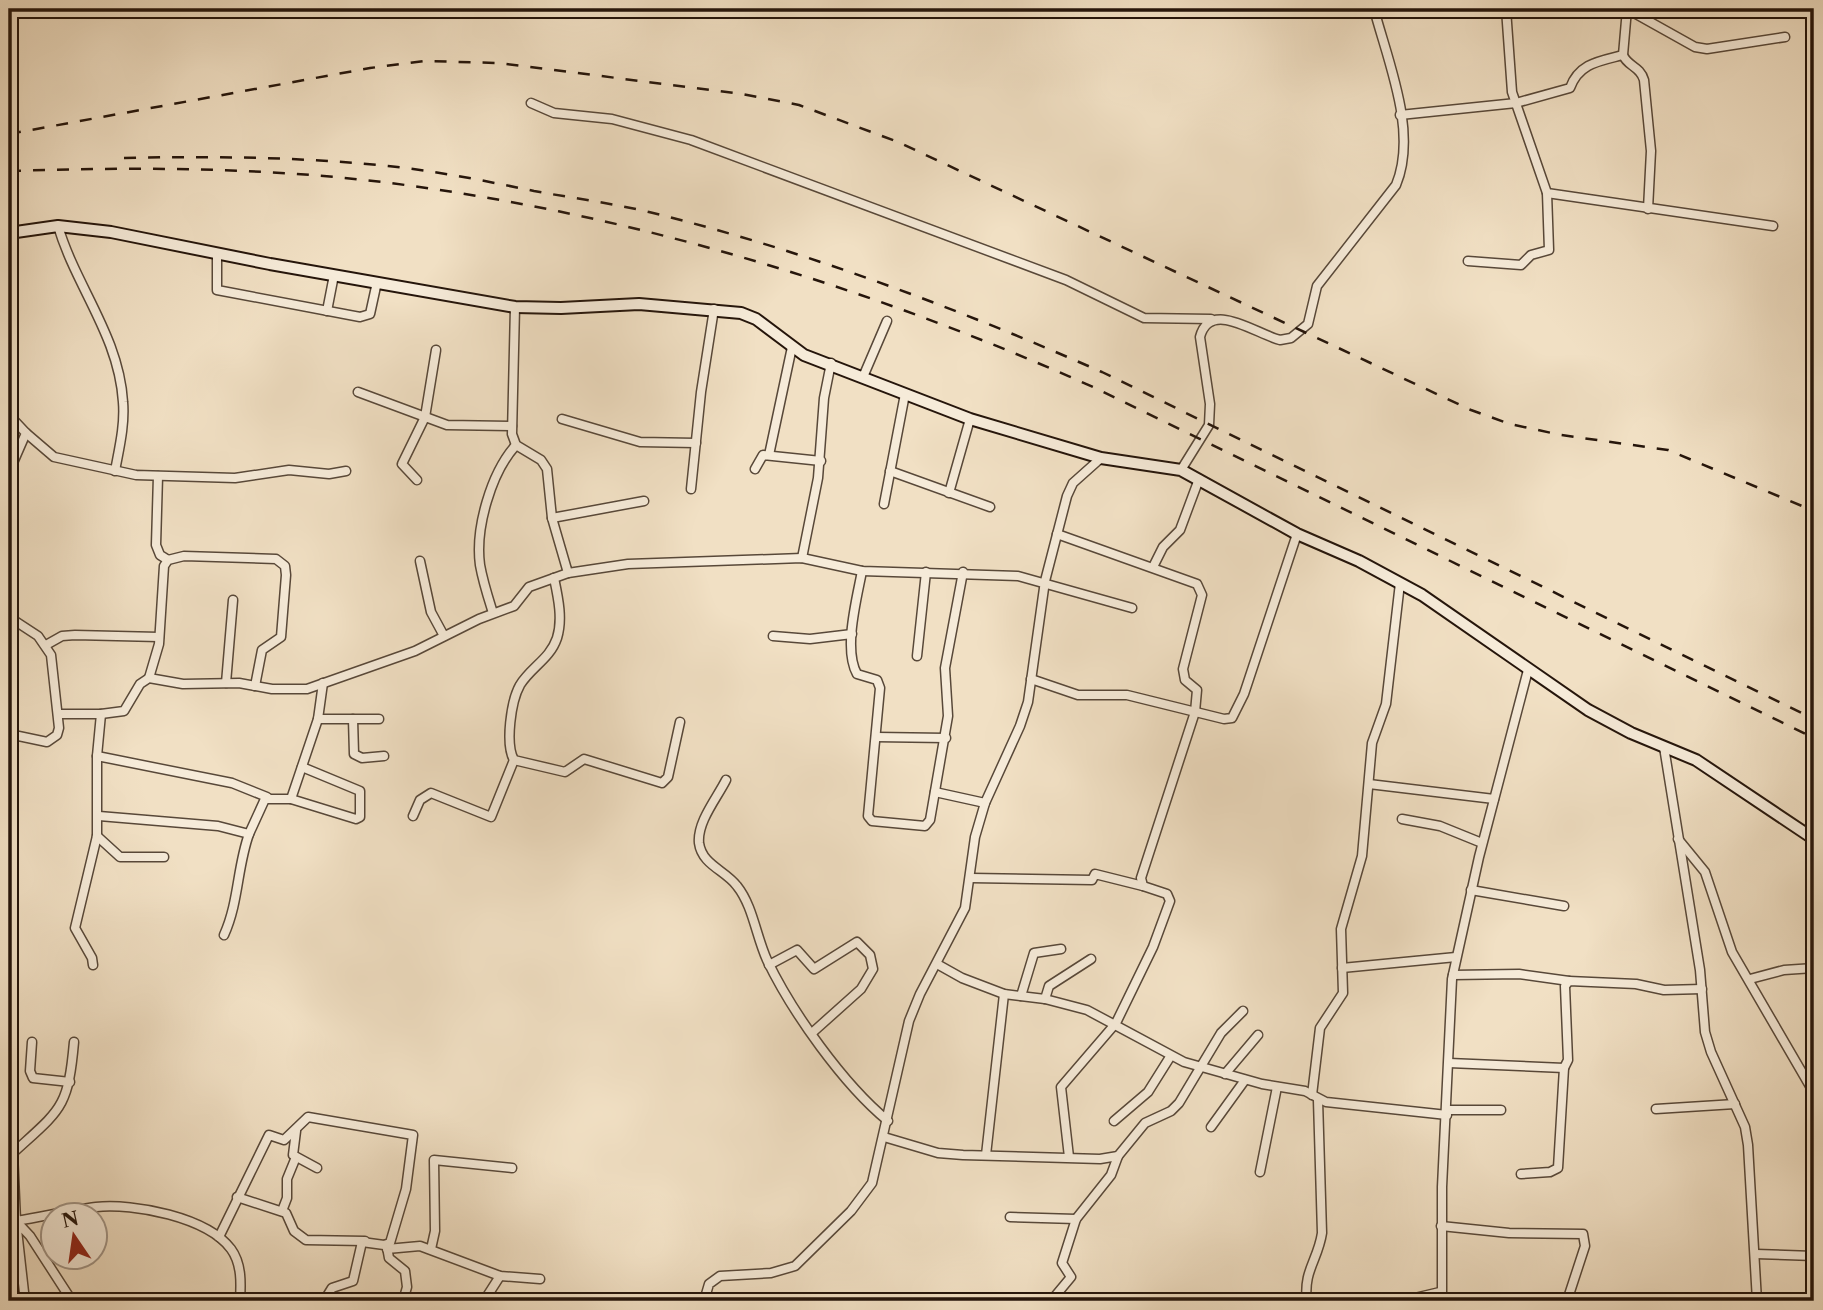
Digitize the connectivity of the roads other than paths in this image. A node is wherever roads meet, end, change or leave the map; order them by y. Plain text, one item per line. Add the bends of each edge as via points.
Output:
1 (1374, 9) edge
2 (1506, 9) edge
3 (1627, 9) edge
4 (1785, 37) dead end
5 (1623, 55) junction
6 (531, 103) dead end
7 (1516, 103) junction
8 (1400, 116) junction
9 (1547, 193) junction
10 (1648, 209) junction
11 (58, 226) junction
12 (1773, 226) dead end
13 (9, 233) edge
14 (217, 253) junction
15 (1468, 261) dead end
16 (334, 275) junction
17 (377, 282) junction
18 (515, 307) junction
19 (714, 309) junction
20 (327, 311) junction
21 (1211, 319) junction
22 (887, 321) dead end
23 (792, 347) junction
24 (436, 350) dead end
25 (831, 363) junction
26 (863, 377) junction
27 (358, 393) dead end
28 (905, 394) junction
29 (9, 415) edge
30 (425, 417) junction
31 (562, 419) dead end
32 (970, 419) junction
33 (512, 426) junction
34 (26, 433) junction
35 (696, 443) junction
36 (516, 445) junction
37 (769, 455) junction
38 (1101, 458) junction
39 (821, 461) junction
40 (755, 469) dead end
41 (1181, 470) junction
42 (116, 471) junction
43 (346, 471) dead end
44 (890, 471) junction
45 (9, 472) edge
46 (158, 476) junction
47 (1199, 479) junction
48 (417, 480) dead end
49 (691, 489) dead end
50 (948, 493) junction
51 (644, 502) dead end
52 (884, 503) dead end
53 (990, 507) dead end
54 (552, 518) junction
55 (1057, 534) junction
56 (1297, 534) junction
57 (802, 558) junction
58 (168, 560) junction
59 (420, 561) dead end
60 (1153, 567) junction
61 (862, 571) junction
62 (926, 572) junction
63 (963, 572) junction
64 (568, 573) junction
65 (554, 578) junction
66 (1045, 581) junction
67 (1400, 583) junction
68 (233, 600) dead end
69 (1132, 608) dead end
70 (494, 613) junction
71 (9, 617) edge
72 (852, 634) junction
73 (444, 636) junction
74 (773, 636) dead end
75 (159, 637) junction
76 (46, 645) junction
77 (917, 656) dead end
78 (1528, 670) junction
79 (149, 678) junction
80 (1031, 679) junction
81 (226, 683) junction
82 (323, 683) junction
83 (256, 686) junction
84 (1195, 712) junction
85 (58, 714) junction
86 (101, 714) junction
87 (318, 719) junction
88 (353, 719) junction
89 (379, 719) dead end
90 (680, 722) dead end
91 (9, 734) edge
92 (876, 737) junction
93 (946, 738) junction
94 (1664, 747) junction
95 (97, 756) junction
96 (384, 756) dead end
97 (514, 760) junction
98 (302, 767) junction
99 (726, 780) dead end
100 (1369, 784) junction
101 (935, 792) junction
102 (268, 797) junction
103 (291, 799) junction
104 (1494, 799) junction
105 (985, 803) junction
106 (99, 816) junction
107 (413, 816) dead end
108 (1402, 818) dead end
109 (249, 834) junction
110 (97, 836) junction
111 (1678, 839) junction
112 (1814, 839) edge
113 (1482, 843) junction
114 (164, 857) dead end
115 (971, 878) junction
116 (1143, 886) junction
117 (1471, 890) junction
118 (1564, 906) dead end
119 (224, 935) dead end
120 (1060, 949) dead end
121 (1455, 957) junction
122 (1091, 959) dead end
123 (937, 964) junction
124 (93, 965) dead end
125 (769, 965) junction
126 (1342, 968) junction
127 (1814, 968) edge
128 (1453, 975) junction
129 (1750, 979) junction
130 (1569, 981) junction
131 (1702, 989) junction
132 (1004, 994) junction
133 (1021, 996) junction
134 (1045, 999) junction
135 (1243, 1011) dead end
136 (1116, 1023) junction
137 (813, 1032) junction
138 (1258, 1035) dead end
139 (33, 1042) dead end
140 (74, 1042) dead end
141 (1170, 1057) junction
142 (1449, 1063) junction
143 (1200, 1066) junction
144 (1564, 1068) junction
145 (1225, 1074) junction
146 (1245, 1080) junction
147 (70, 1082) junction
148 (1277, 1087) junction
149 (1814, 1093) edge
150 (1315, 1097) junction
151 (1735, 1104) junction
152 (1656, 1109) dead end
153 (1501, 1110) dead end
154 (1447, 1113) junction
155 (888, 1121) junction
156 (1114, 1121) dead end
157 (1211, 1127) dead end
158 (296, 1131) junction
159 (884, 1137) junction
160 (11, 1154) edge
161 (986, 1155) junction
162 (1118, 1156) junction
163 (296, 1157) junction
164 (1069, 1157) junction
165 (317, 1168) dead end
166 (512, 1168) dead end
167 (1261, 1172) dead end
168 (1521, 1174) dead end
169 (237, 1197) junction
170 (282, 1211) junction
171 (1010, 1217) dead end
172 (1076, 1219) junction
173 (16, 1221) junction
174 (1441, 1226) junction
175 (219, 1237) junction
176 (365, 1241) junction
177 (387, 1247) junction
178 (431, 1249) junction
179 (1756, 1254) junction
180 (1814, 1256) edge
181 (500, 1276) junction
182 (540, 1279) dead end
183 (1056, 1295) dead end
184 (1441, 1296) edge
185 (25, 1301) edge
186 (72, 1301) edge
187 (240, 1301) edge
188 (324, 1301) edge
189 (403, 1301) edge
190 (484, 1301) edge
191 (704, 1301) edge
192 (1307, 1301) edge
193 (1402, 1301) edge
194 (1567, 1301) edge
195 (1757, 1301) edge

1 - 8 street
2 - 7 street
3 - 4 street via 1707,50
3 - 5 street
5 - 7 street via 1589,64 1570,88
5 - 10 street via 1644,80 1651,151
6 - 21 street via 554,113 612,119 691,140 1066,280 1144,318
7 - 8 street
7 - 9 street
8 - 21 street via 1403,158 1396,185 1317,286 1308,324 1291,338 1280,340 1240,323
9 - 10 street
9 - 15 street via 1549,250 1531,255 1521,265
10 - 12 street
11 - 13 main road
11 - 14 main road
11 - 42 street via 70,261 105,329 121,383 124,405
14 - 16 main road
14 - 20 street via 217,290
16 - 17 main road
16 - 20 street
17 - 18 main road
17 - 20 street via 368,316
18 - 19 main road via 639,304
18 - 33 street
19 - 23 main road via 756,319
19 - 35 street
21 - 41 street via 1200,337 1209,425
22 - 26 street
23 - 25 main road
23 - 37 street
24 - 30 street
25 - 26 main road
25 - 39 street
26 - 28 main road
27 - 30 street
28 - 32 main road
28 - 44 street
29 - 34 street
30 - 33 street via 469,428
30 - 48 street via 402,464
31 - 35 street via 640,442
32 - 38 main road
32 - 50 street
33 - 36 street
34 - 42 street via 54,457
34 - 45 street
35 - 49 street
36 - 54 street via 545,464
36 - 70 street via 498,476 480,544 484,586
37 - 39 street
37 - 40 street via 759,458
38 - 41 main road
38 - 55 street via 1073,483
39 - 57 street
41 - 47 main road
42 - 46 street
43 - 46 street via 289,470 235,478
44 - 50 street
44 - 52 street
46 - 58 street via 156,545
47 - 56 main road
47 - 60 street via 1180,530 1163,547
50 - 53 street
51 - 54 street
54 - 64 street
55 - 60 street
55 - 66 street
56 - 67 main road
56 - 84 street via 1236,712 1224,719
57 - 61 street
57 - 64 street via 628,564
58 - 75 street
58 - 83 street via 184,556 282,561 286,576 281,637 262,650
59 - 73 street via 430,612
60 - 84 street via 1201,589 1202,602 1183,669 1185,680 1197,690
61 - 62 street
61 - 72 street
62 - 63 street
62 - 77 street
63 - 66 street
63 - 93 street via 945,668
64 - 65 street
65 - 70 street via 529,587 514,606
65 - 97 street via 559,604 557,638 548,657 520,686 511,728
66 - 69 street
66 - 80 street
67 - 78 main road
67 - 100 street via 1386,704 1372,743
68 - 81 street
70 - 73 street
71 - 76 street
72 - 74 street via 810,639
72 - 92 street via 857,674 879,683
73 - 82 street
75 - 76 street via 75,635
75 - 79 street
76 - 85 street via 54,666
78 - 94 main road via 1588,710
78 - 104 street
79 - 81 street via 183,684
79 - 86 street via 140,684 130,706
80 - 84 street via 1078,695 1127,695
80 - 105 street via 1020,726
81 - 83 street
82 - 83 street via 292,690
82 - 87 street
84 - 116 street via 1141,878
85 - 86 street
85 - 91 street via 59,728 53,740 40,742
86 - 95 street
87 - 88 street
87 - 98 street
88 - 89 street
88 - 96 street via 354,754
90 - 97 street via 668,777 662,783 584,758 565,772
92 - 93 street
92 - 101 street via 870,819 925,826
93 - 101 street
94 - 111 street
94 - 112 main road via 1696,760
95 - 102 street via 232,783
95 - 106 street
97 - 107 street via 491,817 431,793 420,800
98 - 103 street
98 - 103 street via 360,791 360,817
99 - 125 street via 703,823 699,844 709,862 737,885
100 - 104 street
100 - 126 street via 1362,856 1341,929
101 - 105 street
102 - 103 street
102 - 109 street
104 - 113 street
105 - 115 street via 975,837
106 - 109 street via 218,826
106 - 110 street
108 - 113 street via 1433,824
109 - 119 street
110 - 114 street via 120,856
110 - 124 street via 75,928
111 - 129 street via 1705,872 1728,943
111 - 131 street
113 - 117 street
115 - 116 street via 1092,880 1095,874
115 - 123 street via 965,908
116 - 136 street via 1167,894 1170,901
117 - 118 street
117 - 121 street
120 - 133 street via 1034,953
121 - 126 street
121 - 128 street
122 - 134 street via 1049,986
123 - 132 street
123 - 155 street via 909,1021
125 - 137 street
125 - 137 street via 797,950 814,969 857,942 870,954 870,976
126 - 150 street via 1343,993 1320,1028
127 - 129 street
128 - 130 street via 1519,974
128 - 142 street
129 - 149 street
130 - 131 street via 1636,984 1656,990
130 - 144 street via 1565,986 1568,1060
131 - 151 street via 1711,1052
132 - 133 street
132 - 161 street
133 - 134 street
134 - 136 street
135 - 143 street via 1221,1033
136 - 141 street
136 - 164 street via 1062,1087
137 - 155 street via 858,1095
138 - 145 street
139 - 147 street via 33,1078
140 - 147 street
141 - 143 street
141 - 156 street via 1148,1092
142 - 144 street
142 - 154 street
143 - 145 street
143 - 162 street via 1179,1103 1144,1123
144 - 168 street via 1558,1168
145 - 146 street
146 - 148 street
146 - 157 street
147 - 160 street via 65,1101 55,1114
148 - 150 street
148 - 167 street
150 - 154 street
150 - 192 street via 1322,1233 1305,1278
151 - 152 street
151 - 179 street via 1748,1145
153 - 154 street
154 - 174 street
155 - 159 street
158 - 163 street
158 - 169 street via 282,1140 266,1136
158 - 177 street via 307,1117 415,1136 400,1212
159 - 161 street via 939,1153
159 - 191 street via 868,1190 805,1258 783,1271 720,1276 706,1289
160 - 173 street
161 - 164 street
162 - 164 street
162 - 172 street via 1111,1175
163 - 165 street
163 - 170 street
166 - 178 street via 434,1160
169 - 170 street
169 - 175 street
170 - 176 street via 294,1231 306,1240
171 - 172 street
172 - 183 street via 1062,1264 1071,1277
173 - 175 street via 124,1206 183,1220
173 - 185 street
173 - 186 street
174 - 184 street
174 - 194 street via 1583,1234 1585,1246
175 - 187 street via 238,1265
176 - 177 street
176 - 188 street via 353,1281 332,1288
177 - 178 street
177 - 189 street via 389,1258 405,1270
178 - 181 street
179 - 180 street
179 - 195 street
181 - 182 street
181 - 190 street
184 - 193 street

